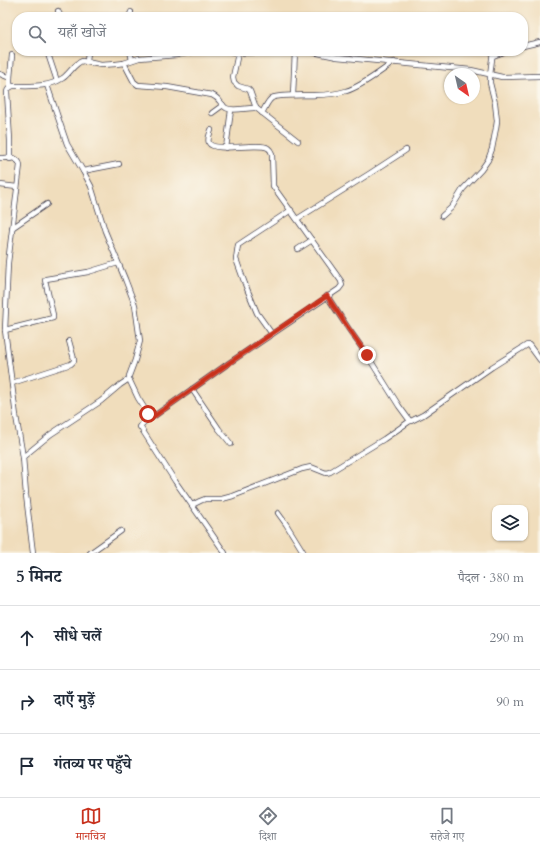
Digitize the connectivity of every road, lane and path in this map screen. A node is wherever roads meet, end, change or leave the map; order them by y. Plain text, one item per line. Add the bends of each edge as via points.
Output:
1 (540, 42) edge
2 (528, 45) edge
3 (12, 55) dead end
4 (49, 56) edge
5 (88, 56) edge
6 (131, 56) edge
7 (157, 56) edge
8 (237, 56) edge
9 (295, 56) edge
10 (332, 56) edge
11 (493, 56) edge
12 (132, 60) junction
13 (87, 62) junction
14 (394, 62) junction
15 (124, 63) junction
16 (0, 74) edge
17 (490, 74) junction
18 (540, 76) edge
19 (10, 78) junction
20 (57, 81) junction
21 (47, 85) junction
22 (10, 87) junction
23 (293, 96) junction
24 (223, 105) junction
25 (256, 108) junction
26 (231, 110) junction
27 (212, 113) dead end
28 (262, 113) junction
29 (211, 130) dead end
30 (298, 141) dead end
31 (226, 148) junction
32 (406, 150) dead end
33 (0, 158) edge
34 (10, 158) junction
35 (119, 164) dead end
36 (83, 170) junction
37 (0, 185) edge
38 (17, 187) junction
39 (47, 204) dead end
40 (291, 210) junction
41 (442, 216) dead end
42 (297, 219) junction
43 (12, 228) junction
44 (312, 240) junction
45 (298, 249) dead end
46 (118, 263) junction
47 (327, 296) junction
48 (5, 330) junction
49 (272, 334) junction
50 (69, 341) dead end
51 (540, 360) edge
52 (129, 379) junction
53 (12, 383) junction
54 (192, 389) junction
55 (150, 417) junction
56 (410, 421) junction
57 (231, 444) dead end
58 (23, 457) junction
59 (192, 505) junction
60 (278, 513) dead end
61 (120, 531) dead end
62 (33, 553) edge
63 (90, 553) edge
64 (225, 553) edge
65 (304, 553) edge

1 - 2 street
3 - 19 street
4 - 20 street
5 - 13 street
6 - 12 street
7 - 12 street
8 - 25 street via 234,82 250,91
9 - 23 street
10 - 14 street
11 - 17 street
12 - 15 street
13 - 15 street via 101,65
13 - 20 street via 79,62
14 - 17 street
14 - 23 street via 357,87 346,91
15 - 24 street via 138,85 206,94 216,97
16 - 19 street
17 - 18 street via 502,77
17 - 41 street via 497,121 492,149 481,170
19 - 22 street
20 - 21 street
21 - 22 street
21 - 36 street via 67,144
22 - 34 street via 7,92
23 - 28 street via 271,98
24 - 26 street
24 - 27 street
25 - 26 street
25 - 28 street
26 - 31 street
28 - 30 street
29 - 31 street via 208,140 210,144
31 - 40 street via 268,148 272,154 273,186
32 - 42 street
33 - 34 street
34 - 38 street via 16,159 20,166
35 - 36 street
36 - 46 street
37 - 38 street
38 - 43 street
39 - 43 street
40 - 42 street
40 - 49 street via 238,245 236,259 245,284 257,313
42 - 44 street
43 - 48 street
44 - 45 street
44 - 47 street via 342,284
46 - 48 street via 88,272 46,278 53,318
46 - 52 street via 134,305 140,341
47 - 49 street
47 - 56 street
48 - 53 street
49 - 54 street
50 - 53 street via 74,362
51 - 56 street via 527,344 423,415
52 - 55 street
52 - 58 street
53 - 58 street
54 - 55 street
54 - 57 street
55 - 59 street via 140,427
56 - 59 street via 330,472 302,469 233,496 205,499
58 - 62 street
59 - 64 street
60 - 65 street
61 - 63 street

